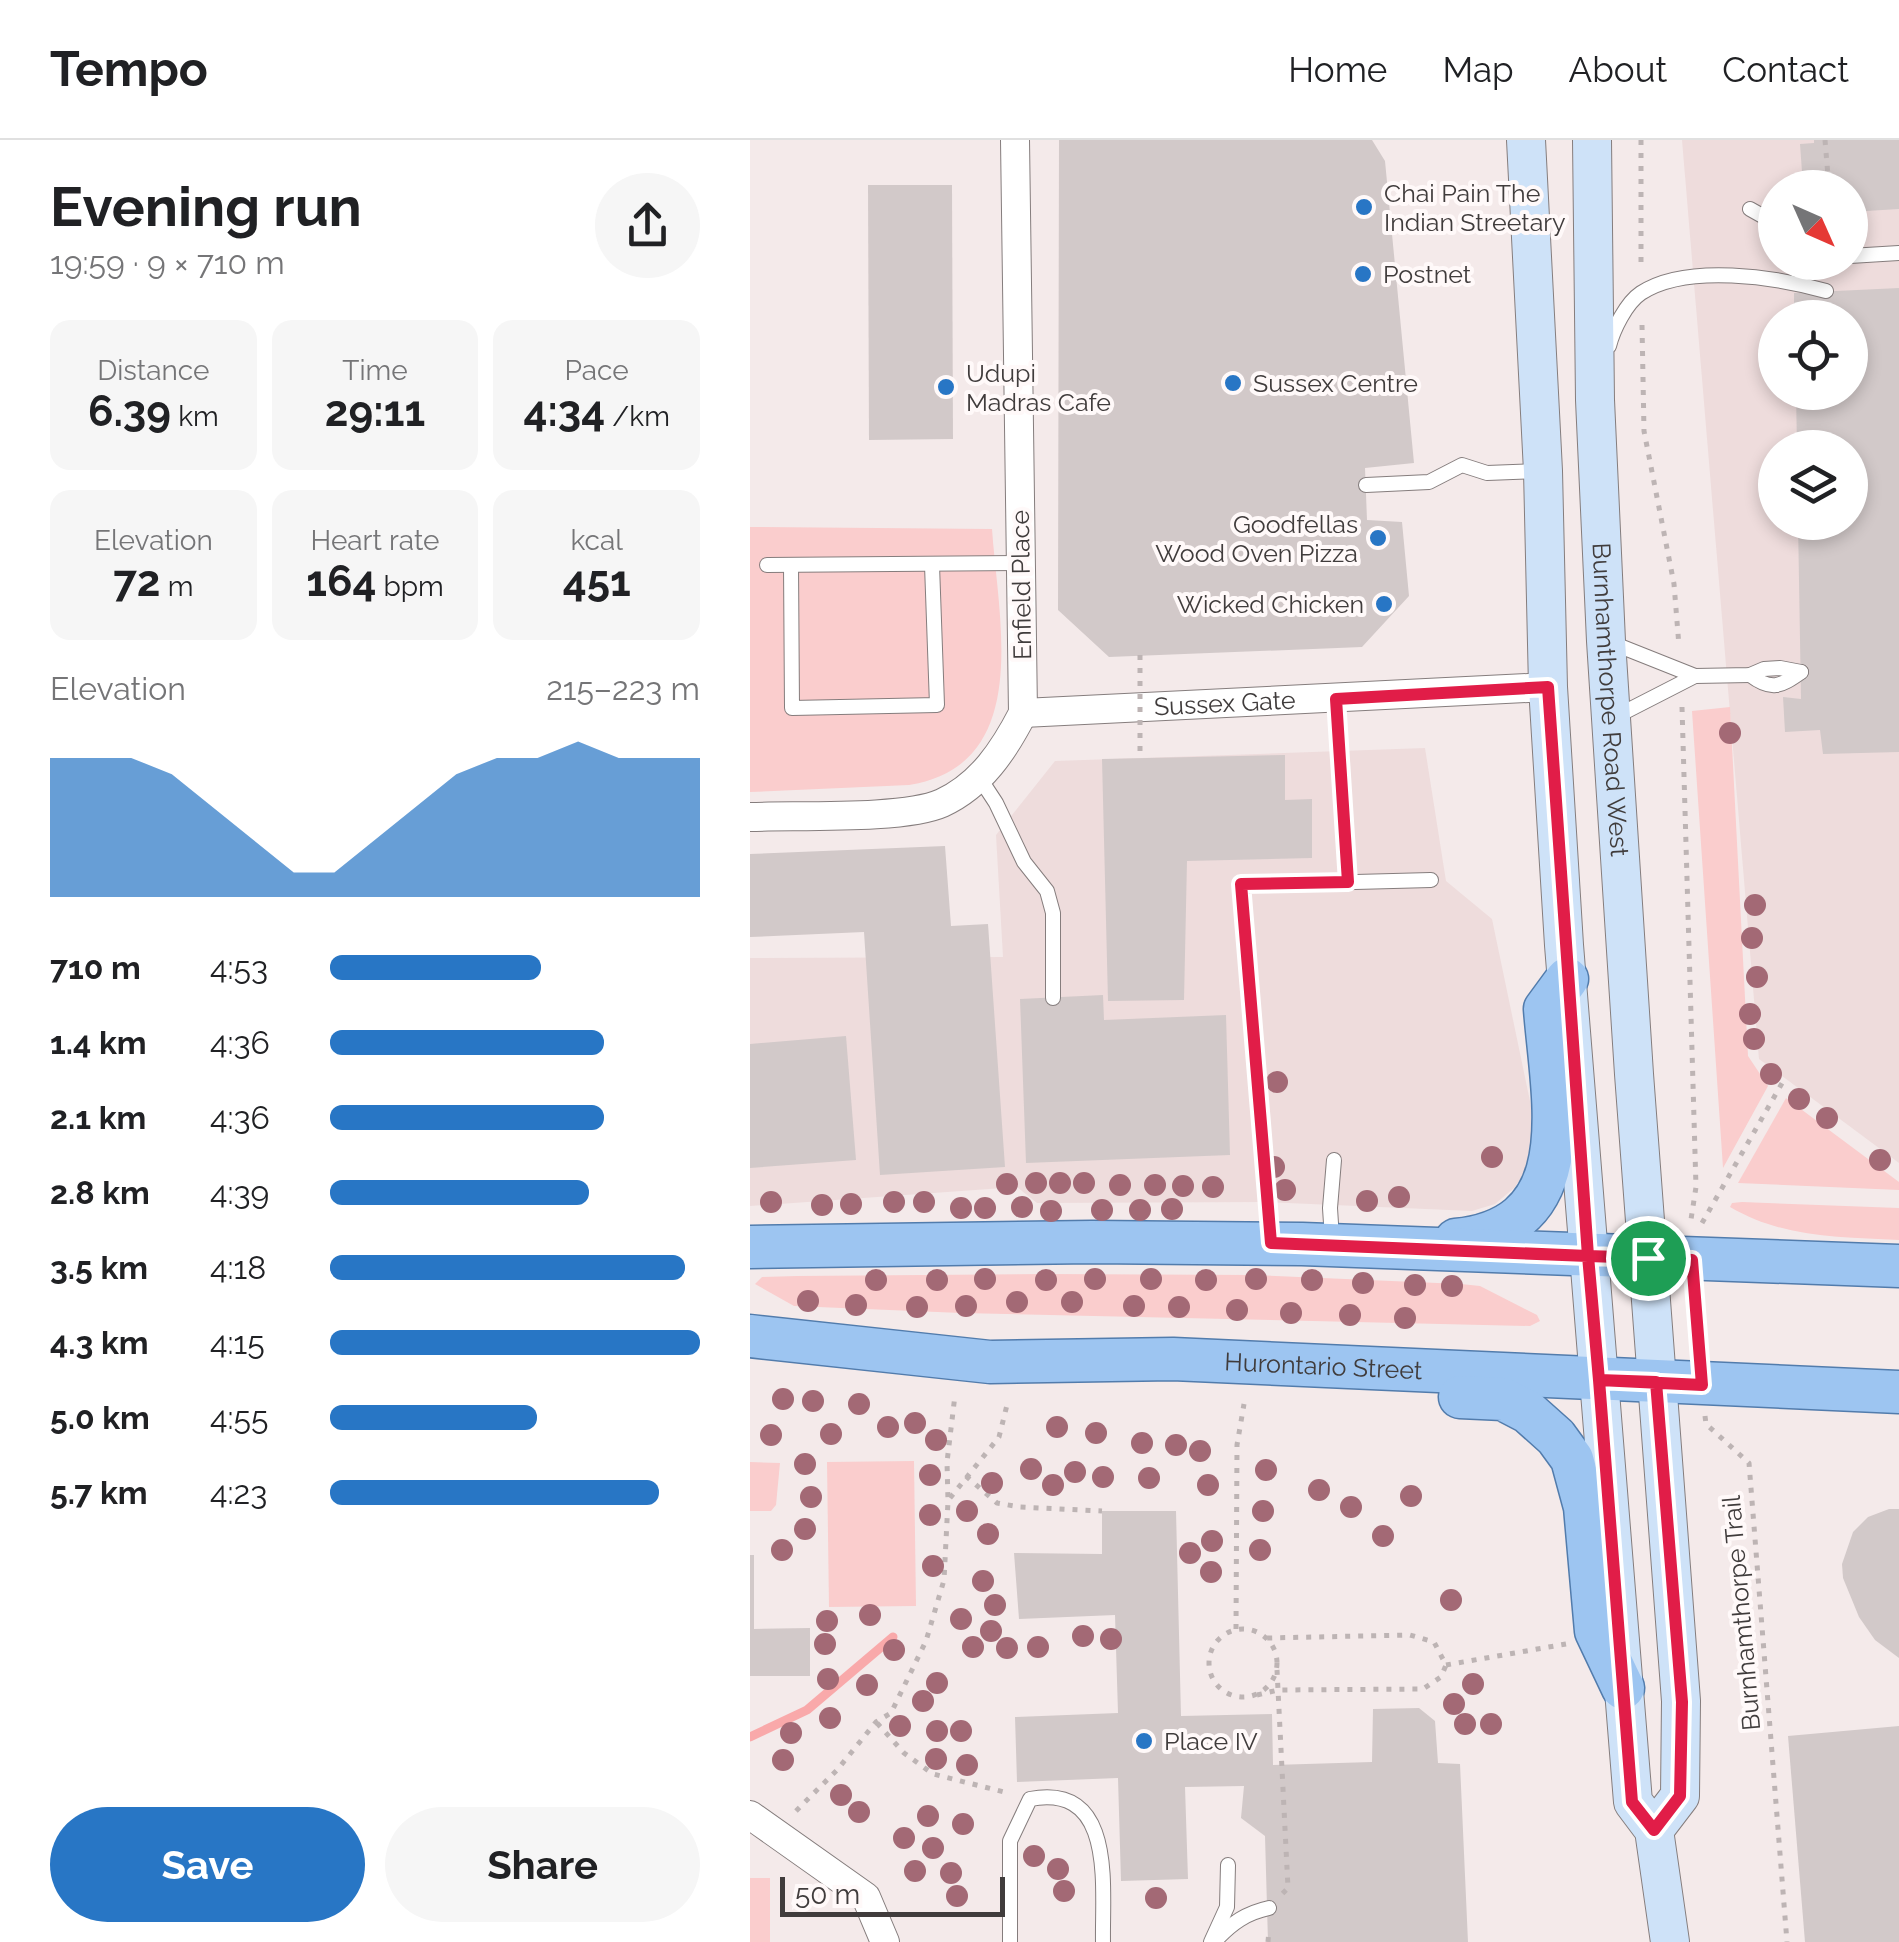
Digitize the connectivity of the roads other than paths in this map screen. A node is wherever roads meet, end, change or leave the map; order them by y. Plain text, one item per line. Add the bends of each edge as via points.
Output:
1 (1015, 140) edge
2 (1526, 140) edge
3 (1592, 140) edge
4 (1750, 209) dead end
5 (1758, 214) edge
6 (1899, 252) edge
7 (1868, 255) edge
8 (1826, 292) dead end
9 (1595, 400) junction
10 (1543, 471) junction
11 (1366, 484) dead end
12 (1021, 563) junction
13 (791, 564) junction
14 (766, 565) dead end
15 (932, 565) junction
16 (1606, 641) junction
17 (1750, 675) dead end
18 (1695, 676) junction
19 (1548, 687) junction
20 (1336, 699) junction
21 (1023, 713) junction
22 (1612, 718) junction
23 (979, 777) junction
24 (750, 817) edge
25 (1431, 880) dead end
26 (1348, 882) junction
27 (1567, 979) junction
28 (1053, 998) dead end
29 (1334, 1160) dead end
30 (1302, 1242) junction
31 (750, 1246) edge
32 (1588, 1256) junction
33 (1648, 1258) junction
34 (1899, 1266) edge
35 (750, 1336) edge
36 (1173, 1360) junction
37 (1599, 1380) junction
38 (1656, 1382) junction
39 (1899, 1392) edge
40 (1624, 1688) junction
41 (750, 1816) edge
42 (1654, 1830) junction
43 (1228, 1865) dead end
44 (1270, 1908) road end
45 (885, 1942) edge
46 (1010, 1942) edge
47 (1103, 1942) edge
48 (1212, 1942) edge
49 (1670, 1942) edge

1 - 12 street, Enfield Place
2 - 10 main road
3 - 9 main road, Burnhamthorpe Road West
4 - 5 lane
6 - 7 lane
8 - 9 lane via 1782,279 1694,277 1642,292 1612,333
9 - 16 main road, Burnhamthorpe Road West
10 - 11 lane via 1487,473 1462,465 1429,482
10 - 19 main road
12 - 15 lane
12 - 21 street, Enfield Place
13 - 14 lane
13 - 15 lane
13 - 15 lane via 792,708 938,706
16 - 18 lane
16 - 22 main road, Burnhamthorpe Road West
17 - 18 lane
18 - 22 lane
19 - 20 street, Sussex Gate
19 - 27 main road
20 - 21 street, Sussex Gate
20 - 26 lane
21 - 23 street
22 - 33 main road, Burnhamthorpe Road West
23 - 24 street via 941,804 896,812
23 - 28 lane via 1047,891
25 - 26 lane
26 - 30 lane via 1241,884
27 - 30 main road via 1545,1009 1551,1166 1542,1189 1512,1224 1484,1237 1449,1241
27 - 32 main road
29 - 30 lane via 1330,1208
30 - 31 main road
30 - 32 main road
32 - 33 main road
32 - 37 main road
33 - 34 main road via 1697,1241
33 - 38 main road, Burnhamthorpe Road West
35 - 36 main road, Hurontario Street via 990,1362
36 - 37 main road, Hurontario Street
36 - 40 main road via 1208,1385 1503,1399 1528,1412 1572,1459 1596,1631
37 - 38 main road, Hurontario Street
37 - 40 main road
38 - 39 main road, Hurontario Street
38 - 42 main road, Burnhamthorpe Road West via 1682,1702 1680,1796
40 - 42 main road via 1632,1802
41 - 45 street via 866,1897
42 - 49 main road
43 - 48 lane via 1226,1907
44 - 48 lane via 1240,1919
46 - 47 lane via 1010,1841 1030,1800 1052,1795 1088,1814 1102,1862

